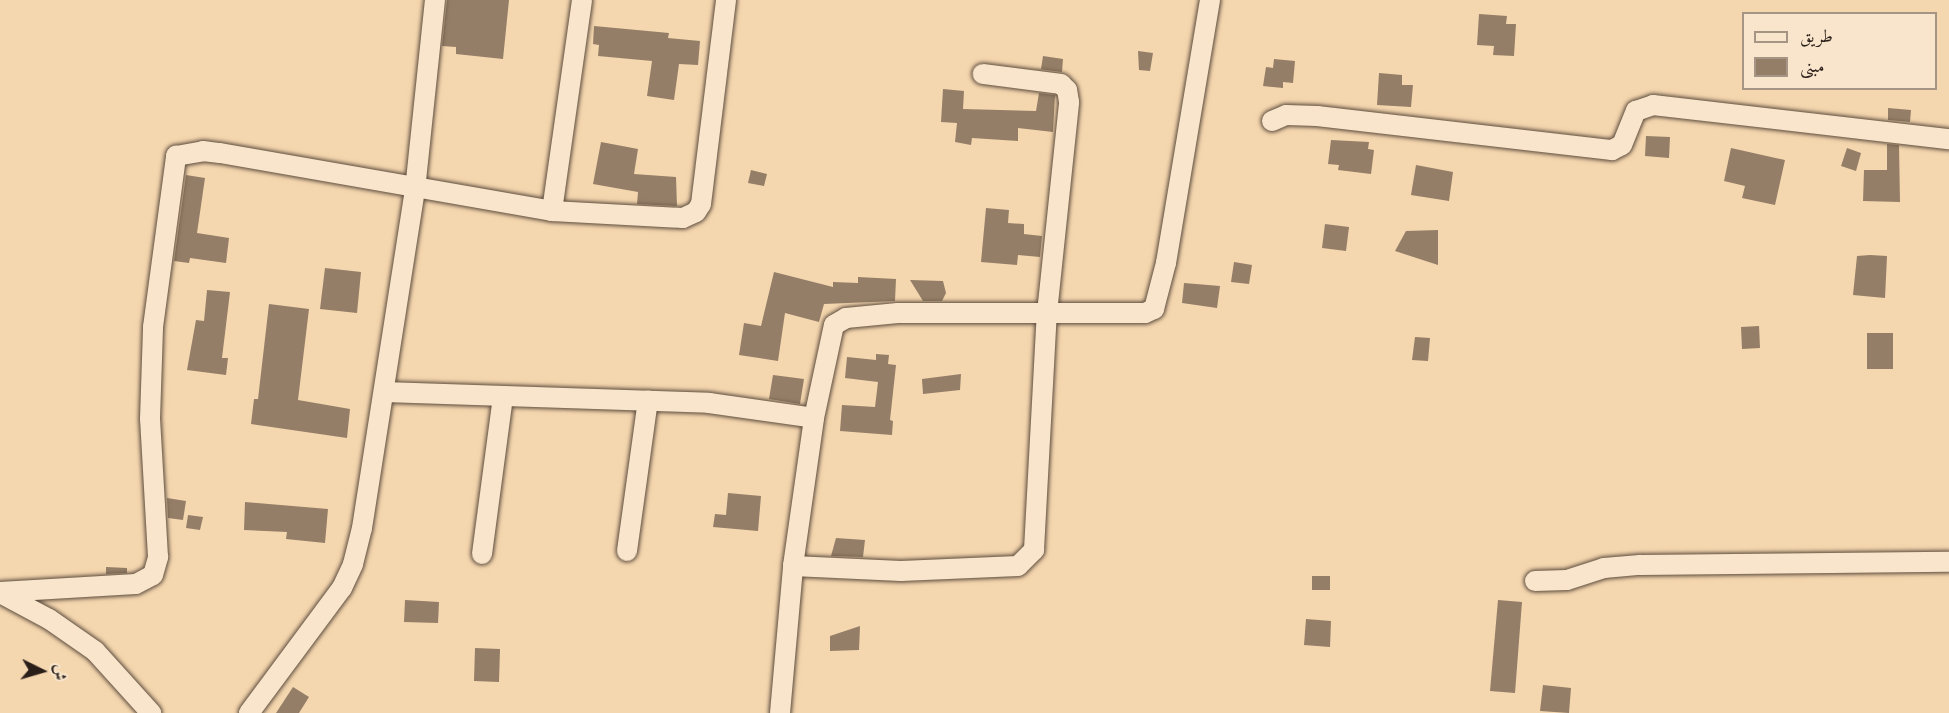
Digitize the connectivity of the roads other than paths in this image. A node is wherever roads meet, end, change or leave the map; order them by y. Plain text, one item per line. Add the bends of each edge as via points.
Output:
1 (435, 0) edge
2 (582, 0) edge
3 (726, 0) edge
4 (1210, 0) edge
5 (983, 74) dead end
6 (1272, 121) dead end
7 (1949, 139) edge
8 (415, 190) junction
9 (552, 211) junction
10 (1047, 313) junction
11 (384, 392) junction
12 (503, 396) junction
13 (648, 400) junction
14 (814, 418) junction
15 (627, 551) dead end
16 (482, 554) dead end
17 (1949, 562) edge
18 (793, 566) junction
19 (1535, 582) dead end
20 (0, 592) edge
21 (151, 713) edge
22 (249, 713) edge
23 (780, 713) edge

1 - 8 street
2 - 9 street
3 - 9 street via 701,204 696,212 683,218
4 - 10 street via 1166,263 1154,309 1145,313
5 - 10 street via 1061,84 1067,90 1069,102
6 - 7 street via 1286,115 1317,116 1612,150 1622,145 1636,111 1653,105
8 - 9 street
8 - 11 street
8 - 20 street via 220,153 203,151 176,156 152,337 150,420 158,557 153,575 136,584
10 - 14 street via 898,313 846,318 834,325 830,335
10 - 18 street via 1035,550 1027,561 1018,566 901,571
11 - 12 street
11 - 22 street via 353,564 342,588
12 - 13 street
12 - 16 street
13 - 14 street via 709,403
13 - 15 street
14 - 18 street
17 - 19 street via 1640,565 1604,568 1567,580
18 - 23 street
20 - 21 street via 95,651

